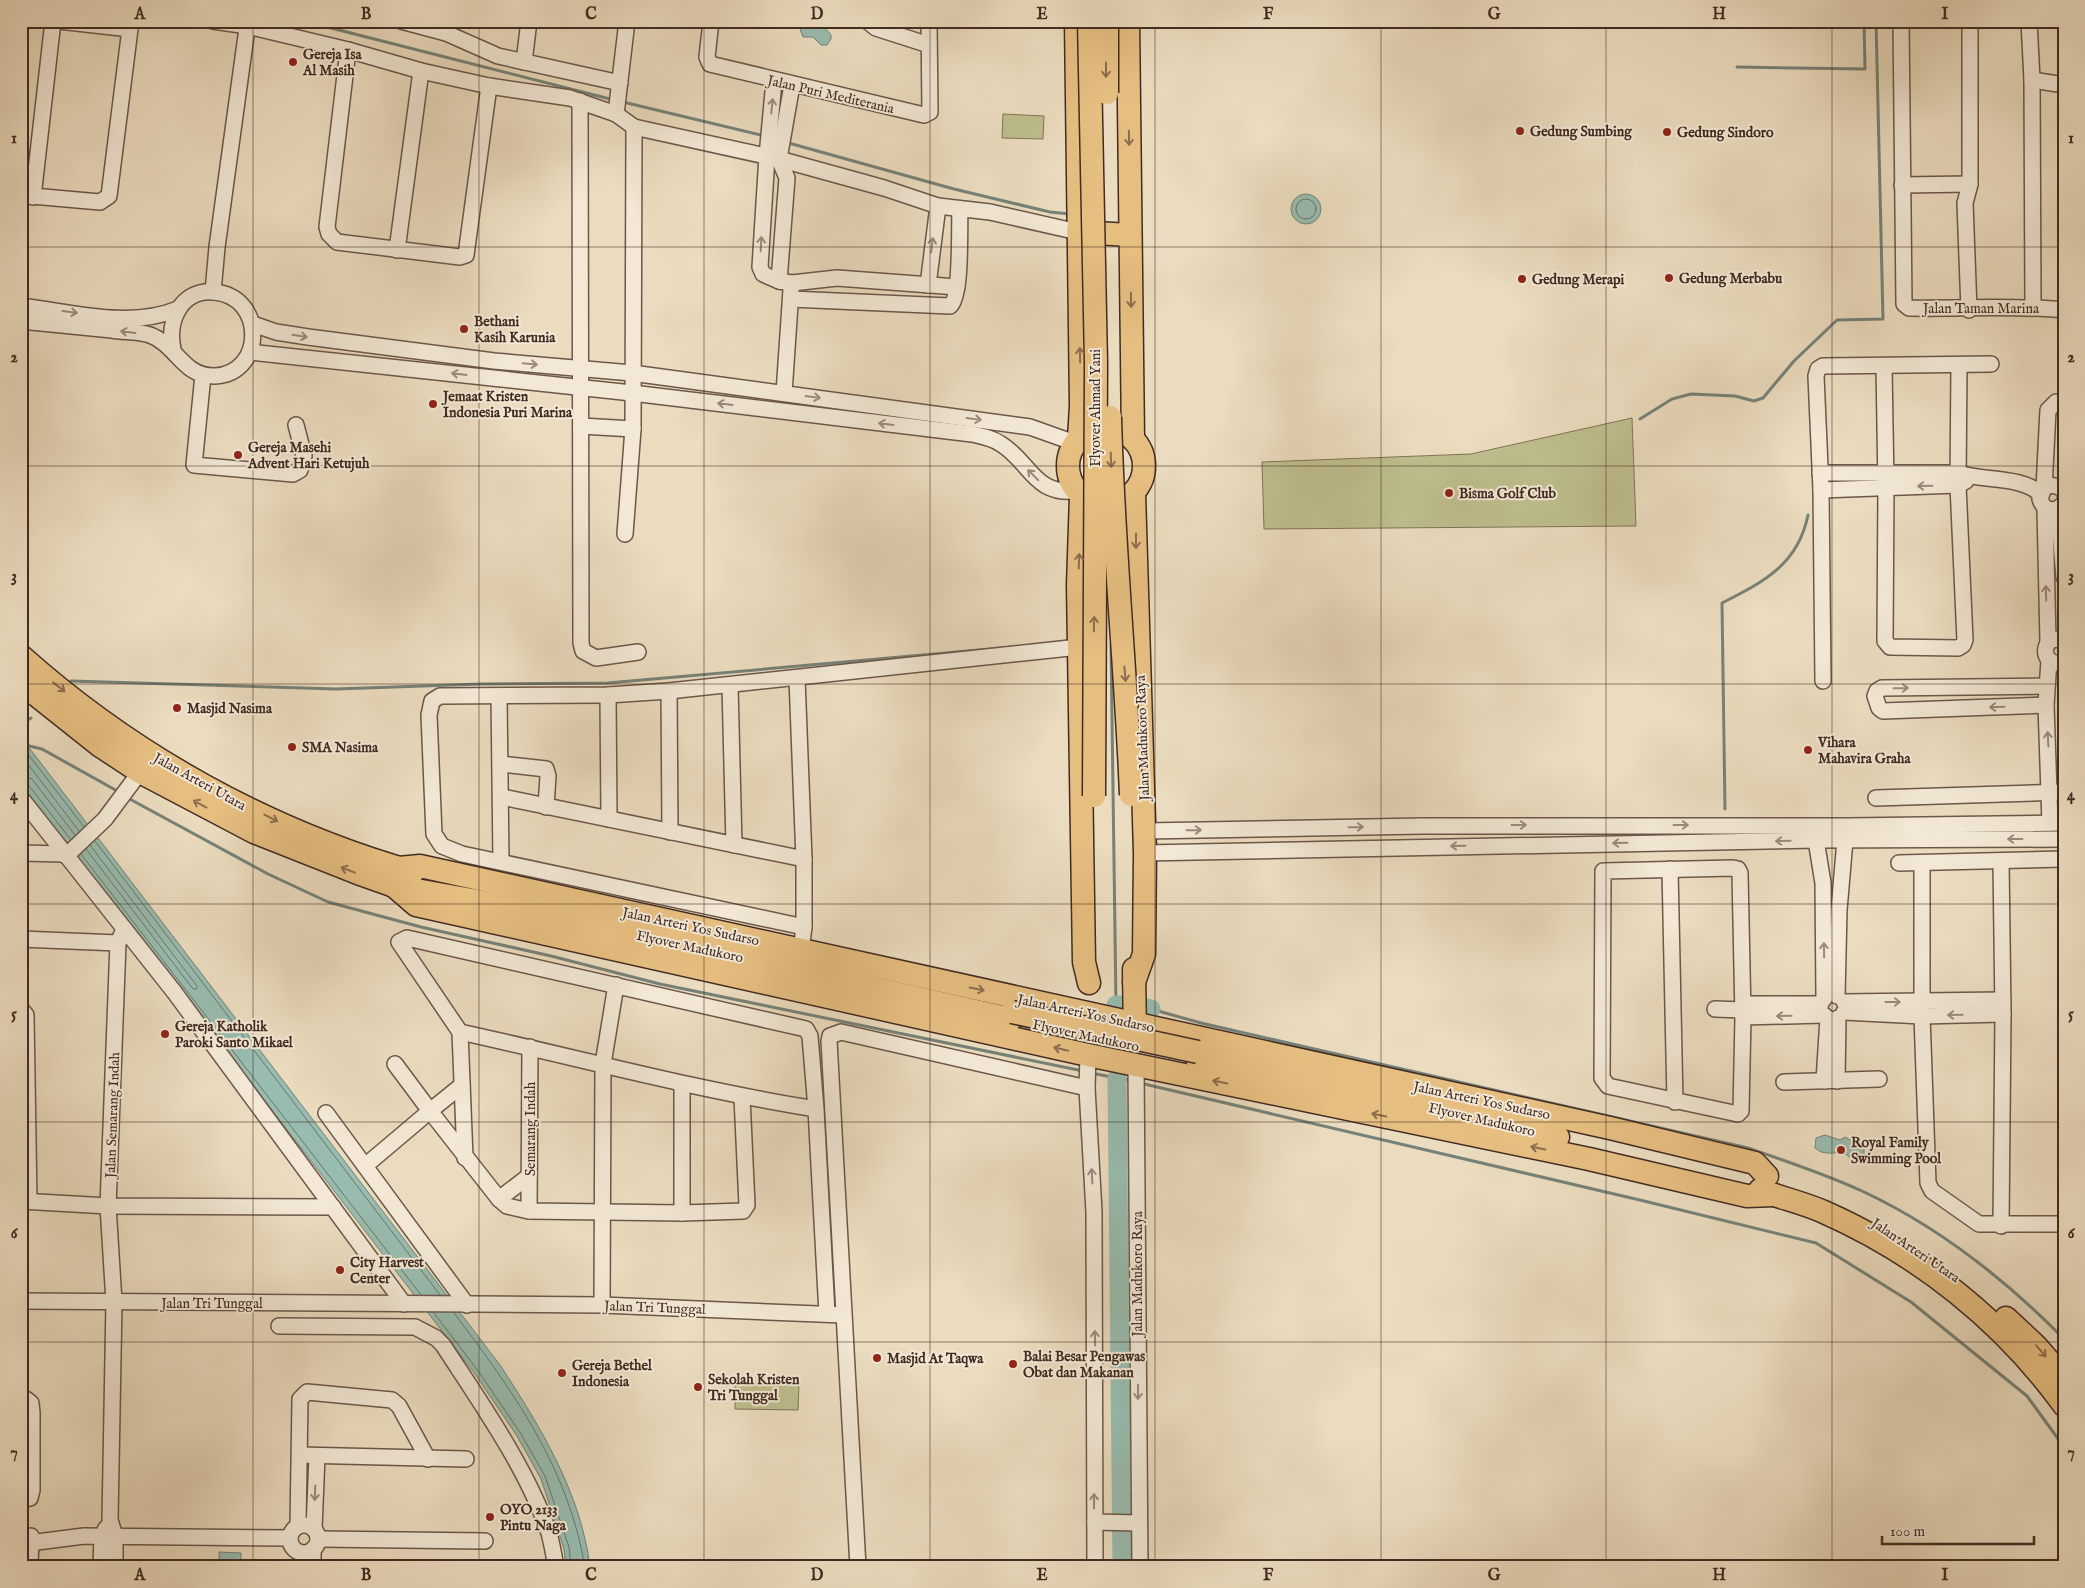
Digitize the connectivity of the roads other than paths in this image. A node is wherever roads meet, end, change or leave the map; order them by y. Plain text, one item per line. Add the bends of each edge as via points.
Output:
1 (53, 21) edge
2 (59, 21) edge
3 (213, 21) edge
4 (401, 21) edge
5 (529, 21) edge
6 (626, 21) edge
7 (711, 21) edge
8 (867, 21) edge
9 (929, 21) edge
10 (1901, 21) edge
11 (1970, 21) edge
12 (2029, 21) edge
13 (248, 24) edge
14 (131, 25) edge
15 (447, 27) edge
16 (1082, 29) edge
17 (1119, 29) edge
18 (929, 45) junction
19 (348, 50) junction
20 (524, 62) junction
21 (421, 72) junction
22 (2032, 80) junction
23 (774, 81) junction
24 (792, 85) junction
25 (2064, 85) edge
26 (489, 86) junction
27 (618, 97) junction
28 (580, 101) junction
29 (634, 127) junction
30 (775, 143) junction
31 (1970, 184) junction
32 (1902, 185) junction
33 (27, 196) edge
34 (938, 206) junction
35 (960, 209) junction
36 (1080, 224) junction
37 (1122, 235) junction
38 (397, 250) junction
39 (888, 280) junction
40 (786, 282) junction
41 (928, 285) junction
42 (957, 287) junction
43 (213, 292) junction
44 (791, 299) junction
45 (888, 302) junction
46 (21, 306) edge
47 (2032, 307) junction
48 (178, 309) junction
49 (1969, 310) junction
50 (2064, 310) edge
51 (21, 321) edge
52 (253, 324) junction
53 (173, 349) junction
54 (250, 352) junction
55 (494, 361) junction
56 (1991, 364) dead end
57 (1959, 365) junction
58 (1884, 366) junction
59 (581, 369) junction
60 (632, 374) junction
61 (203, 375) junction
62 (492, 378) junction
63 (581, 388) junction
64 (632, 392) junction
65 (784, 393) junction
66 (2064, 402) edge
67 (296, 425) dead end
68 (581, 426) junction
69 (633, 429) junction
70 (1124, 434) junction
71 (1082, 437) junction
72 (1820, 472) junction
73 (1962, 478) junction
74 (1886, 480) junction
75 (1821, 490) junction
76 (2064, 492) edge
77 (1134, 493) junction
78 (1083, 496) junction
79 (2050, 500) edge
80 (625, 534) dead end
81 (2064, 577) edge
82 (1079, 639) junction
83 (2064, 640) edge
84 (2048, 642) junction
85 (638, 652) dead end
86 (21, 656) edge
87 (2056, 661) edge
88 (797, 679) junction
89 (1823, 681) dead end
90 (21, 683) edge
91 (730, 686) junction
92 (2046, 686) junction
93 (669, 691) junction
94 (608, 696) junction
95 (499, 697) junction
96 (2046, 706) junction
97 (501, 764) junction
98 (137, 778) junction
99 (2057, 792) edge
100 (1131, 795) joint
101 (502, 797) junction
102 (21, 798) edge
103 (1876, 798) dead end
104 (546, 807) junction
105 (609, 819) junction
106 (2057, 823) edge
107 (1145, 831) junction
108 (670, 832) junction
109 (2064, 839) edge
110 (1816, 840) junction
111 (1845, 840) junction
112 (734, 845) junction
113 (21, 853) edge
114 (67, 853) junction
115 (1145, 853) junction
116 (804, 859) junction
117 (2064, 859) edge
118 (501, 861) junction
119 (2001, 861) junction
120 (1899, 863) dead end
121 (1922, 863) junction
122 (1670, 869) junction
123 (397, 877) junction
124 (1822, 880) junction
125 (1841, 880) junction
126 (1839, 910) junction
127 (1823, 911) junction
128 (804, 927) junction
129 (121, 936) junction
130 (21, 939) edge
131 (801, 950) junction
132 (1089, 983) junction
133 (616, 985) junction
134 (1135, 985) junction
135 (2003, 1007) junction
136 (1833, 1008) junction
137 (21, 1009) edge
138 (1923, 1009) junction
139 (1715, 1010) dead end
140 (1743, 1010) junction
141 (1088, 1013) junction
142 (1135, 1023) junction
143 (460, 1032) junction
144 (530, 1047) junction
145 (1087, 1061) junction
146 (395, 1064) dead end
147 (603, 1064) junction
148 (1136, 1071) junction
149 (25, 1077) edge
150 (1879, 1080) dead end
151 (1830, 1081) junction
152 (1784, 1082) dead end
153 (682, 1084) junction
154 (462, 1085) junction
155 (1087, 1086) junction
156 (742, 1097) junction
157 (1675, 1102) junction
158 (816, 1109) junction
159 (430, 1111) junction
160 (326, 1113) dead end
161 (25, 1138) edge
162 (465, 1158) junction
163 (365, 1166) junction
164 (530, 1176) junction
165 (1770, 1186) junction
166 (498, 1199) junction
167 (25, 1201) edge
168 (108, 1206) junction
169 (333, 1207) junction
170 (529, 1211) junction
171 (603, 1211) junction
172 (682, 1213) junction
173 (2064, 1224) edge
174 (2002, 1226) junction
175 (21, 1301) edge
176 (114, 1302) junction
177 (410, 1304) junction
178 (463, 1305) junction
179 (602, 1305) junction
180 (827, 1314) junction
181 (843, 1315) junction
182 (279, 1326) dead end
183 (2064, 1378) edge
184 (21, 1399) edge
185 (2064, 1405) edge
186 (300, 1455) junction
187 (317, 1456) junction
188 (428, 1459) junction
189 (466, 1459) dead end
190 (21, 1500) edge
191 (1100, 1522) junction
192 (1136, 1523) junction
193 (294, 1532) junction
194 (108, 1536) junction
195 (315, 1539) junction
196 (29, 1540) edge
197 (485, 1541) dead end
198 (298, 1559) edge
199 (30, 1567) edge
200 (101, 1567) edge
201 (115, 1567) edge
202 (313, 1567) edge
203 (556, 1567) edge
204 (858, 1567) edge
205 (1095, 1567) edge
206 (1140, 1567) edge

1 - 33 street
2 - 14 street
3 - 13 street
4 - 15 street
5 - 20 street
6 - 27 street
7 - 23 street, Jalan Puri Mediterania via 706,58 709,63
8 - 18 street via 876,28
9 - 18 street, Jalan Puri Mediterania
10 - 32 street
11 - 31 street
12 - 22 street
13 - 19 street
13 - 43 street
14 - 33 street via 109,196 100,202
15 - 20 street via 498,56
16 - 17 highway, bridge
16 - 36 highway
132 -> 16 highway, Flyover Ahmad Yani, bridge via 1094,796 1096,363
17 -> 37 highway
17 -> 100 highway, Flyover Ahmad Yani, bridge via 1107,251 1111,455
18 - 24 street, Jalan Puri Mediterania via 930,112 927,115
19 - 21 street
19 - 38 street via 327,227 337,242
20 - 27 street
21 - 26 street
21 - 38 street
22 - 25 street
22 - 47 street
23 - 24 street, Jalan Puri Mediterania
30 -> 23 street
24 - 30 street
26 - 28 street
26 - 38 street via 466,255
27 - 28 street
27 - 29 street
28 - 59 street
29 - 30 street
29 - 60 street
30 - 34 street via 884,188
30 - 40 street via 787,178
40 -> 30 street via 766,276 760,267
31 - 32 street
31 - 49 street via 1965,203
32 - 49 street, Jalan Taman Marina via 1903,300 1910,308
34 - 35 street
41 -> 34 street
35 - 36 street
35 - 42 street
36 - 37 highway
71 -> 36 highway
37 -> 70 highway
39 - 40 street via 837,278
39 - 41 street
39 - 45 street
40 - 44 street
41 - 42 street
42 - 45 street via 955,300 950,306
43 - 48 street via 194,296
43 - 52 street via 227,294 238,301
44 - 45 street
44 - 65 street
46 -> 48 street via 144,318 159,317
47 - 49 street, Jalan Taman Marina
47 - 50 street, Jalan Taman Marina
48 - 53 street via 170,336
53 -> 51 street via 148,335
52 - 54 street
52 -> 55 street via 308,337
53 - 61 street via 190,370
54 - 61 street via 230,372 217,376
62 -> 54 street
55 -> 59 street
55 - 62 street
56 - 57 street
57 - 58 street
57 - 73 street
58 - 72 street via 1823,366 1818,369
58 - 74 street
59 - 60 street
59 - 63 street
60 - 64 street
60 - 65 street
61 - 67 street via 194,465 293,474 300,470 304,456
62 - 63 street
63 - 64 street
63 - 68 street
64 - 69 street
78 -> 64 street via 1049,489 1006,447 989,438
65 -> 71 street
66 - 79 street via 2056,402 2048,410
68 - 69 street
68 - 85 street via 582,647 587,655 596,658
69 - 80 street
70 - 71 highway, bridge via 1104,427
70 - 77 highway via 1140,448 1144,468 1143,478
71 - 78 highway via 1069,454 1067,468 1070,480
72 - 74 street
72 - 75 street
73 - 74 street
73 - 74 street via 1965,640 1958,648 1890,647 1886,643
73 - 79 street via 2021,483
74 - 75 street
75 - 89 street
76 - 79 street via 2055,485
77 - 78 highway, bridge via 1114,504
77 -> 107 highway, Jalan Madukoro Raya
82 -> 78 highway
79 - 81 street
84 -> 79 street
82 - 88 street
82 - 132 highway via 1084,962
83 - 84 street via 2058,638
84 - 87 street via 2045,652
86 -> 123 highway, Jalan Arteri Utara via 124,736 172,768
87 - 92 street
88 - 91 street
88 - 116 street
90 - 98 highway, Jalan Arteri Utara
91 - 93 street
91 - 112 street
92 - 96 street
96 -> 92 street via 1883,711 1878,708 1875,696 1882,688
93 - 94 street
93 - 108 street
94 - 95 street
94 - 105 street
95 - 97 street
95 - 118 street via 440,696 432,701 429,715 435,838 450,850
99 -> 96 street
97 - 101 street
97 - 104 street via 546,769
98 - 114 street via 105,819
123 -> 98 highway, Jalan Arteri Utara via 320,859
99 - 103 street
99 - 106 street
100 - 134 highway, Jalan Madukoro Raya
101 - 104 street
101 - 118 street
102 - 114 street
104 - 105 street
105 - 108 street
107 -> 106 street via 1422,826
107 - 115 highway, Jalan Madukoro Raya
108 - 112 street
109 -> 111 street
110 - 111 street
110 -> 115 street
110 - 124 street
111 - 125 street
112 - 116 street
113 - 114 street
114 - 129 street
115 - 134 highway, Jalan Madukoro Raya via 1144,954
116 - 128 street
117 - 119 street
118 - 128 street
119 - 121 street
119 - 135 street
120 - 121 street
121 - 138 street
122 - 140 street via 1739,870
122 - 157 street
122 - 157 street via 1602,872 1602,1078 1611,1087
123 - 131 highway, Jalan Arteri Yos Sudarso via 420,866
145 -> 123 highway via 416,905
123 - 165 highway, Flyover Madukoro, bridge via 1011,1015 1436,1103 1722,1169
124 - 125 street
124 - 127 street
125 - 126 street
126 - 127 street
126 - 136 street
136 -> 127 street
128 - 131 street
129 - 130 street
129 - 168 street, Jalan Semarang Indah
129 - 169 street via 175,993
131 -> 141 highway, Jalan Arteri Yos Sudarso
132 - 141 highway
133 - 143 street via 407,938 400,940 399,945
133 - 147 street
133 - 158 street via 806,1029 810,1036
134 - 142 highway, Jalan Madukoro Raya
135 - 138 street
135 - 174 street
136 - 138 street
136 - 140 street
136 - 151 street
137 - 149 street via 26,1016
138 - 174 street via 1928,1183 1932,1191 1979,1224
139 - 140 street
140 - 157 street via 1740,1113
141 - 142 highway, Jalan Arteri Yos Sudarso
141 - 145 highway
142 - 148 highway, Jalan Madukoro Raya
142 - 165 highway, Jalan Arteri Yos Sudarso via 1755,1163
143 - 144 street
143 - 154 street
144 - 147 street
144 - 164 street, Semarang Indah
145 - 148 highway
145 - 155 street
146 - 159 street
147 - 153 street
147 - 171 street
165 -> 148 highway via 1746,1196 1589,1159
148 -> 192 street, Jalan Madukoro Raya
149 - 161 street
150 - 151 street
151 - 152 street
153 - 156 street
153 - 172 street
154 - 159 street
154 - 162 street
155 - 181 street via 841,1032 831,1034
191 -> 155 street via 1094,1212
156 - 158 street
156 - 172 street via 746,1207 741,1211
158 - 180 street
159 - 162 street
159 - 163 street
160 - 163 street
161 - 167 street
162 - 166 street
163 - 178 street
164 - 166 street
164 - 170 street, Semarang Indah
165 -> 183 highway, Jalan Arteri Utara via 1847,1207 1926,1253 1976,1291 2036,1346
165 - 185 highway, Jalan Arteri Utara via 1850,1224 1934,1274 2008,1338
166 - 170 street via 507,1206
167 - 168 street
168 - 169 street
168 - 176 street, Jalan Semarang Indah
169 - 177 street
170 - 171 street
171 - 172 street
171 - 179 street
173 - 174 street
175 - 176 street, Jalan Tri Tunggal
176 - 177 street, Jalan Tri Tunggal
176 - 194 street, Jalan Semarang Indah
177 - 178 street, Jalan Tri Tunggal
178 - 179 street, Jalan Tri Tunggal
179 - 180 street, Jalan Tri Tunggal
180 - 181 street, Jalan Tri Tunggal
181 - 204 street
182 - 203 street via 415,1327 436,1338 488,1414 532,1493 549,1534
184 - 190 street via 31,1403 32,1413 32,1490 30,1498
186 - 187 street
186 - 188 street via 300,1399 307,1392 392,1400 399,1406
186 - 193 street
187 - 188 street
187 -> 195 street
188 - 189 street
191 - 192 street
191 - 205 street
192 - 206 street, Jalan Madukoro Raya
193 - 194 street
193 - 195 street via 304,1524
193 - 198 street via 293,1548
194 - 196 street
194 - 200 street
194 - 201 street
195 - 197 street
195 - 198 street via 308,1552
195 - 202 street
196 - 199 street

